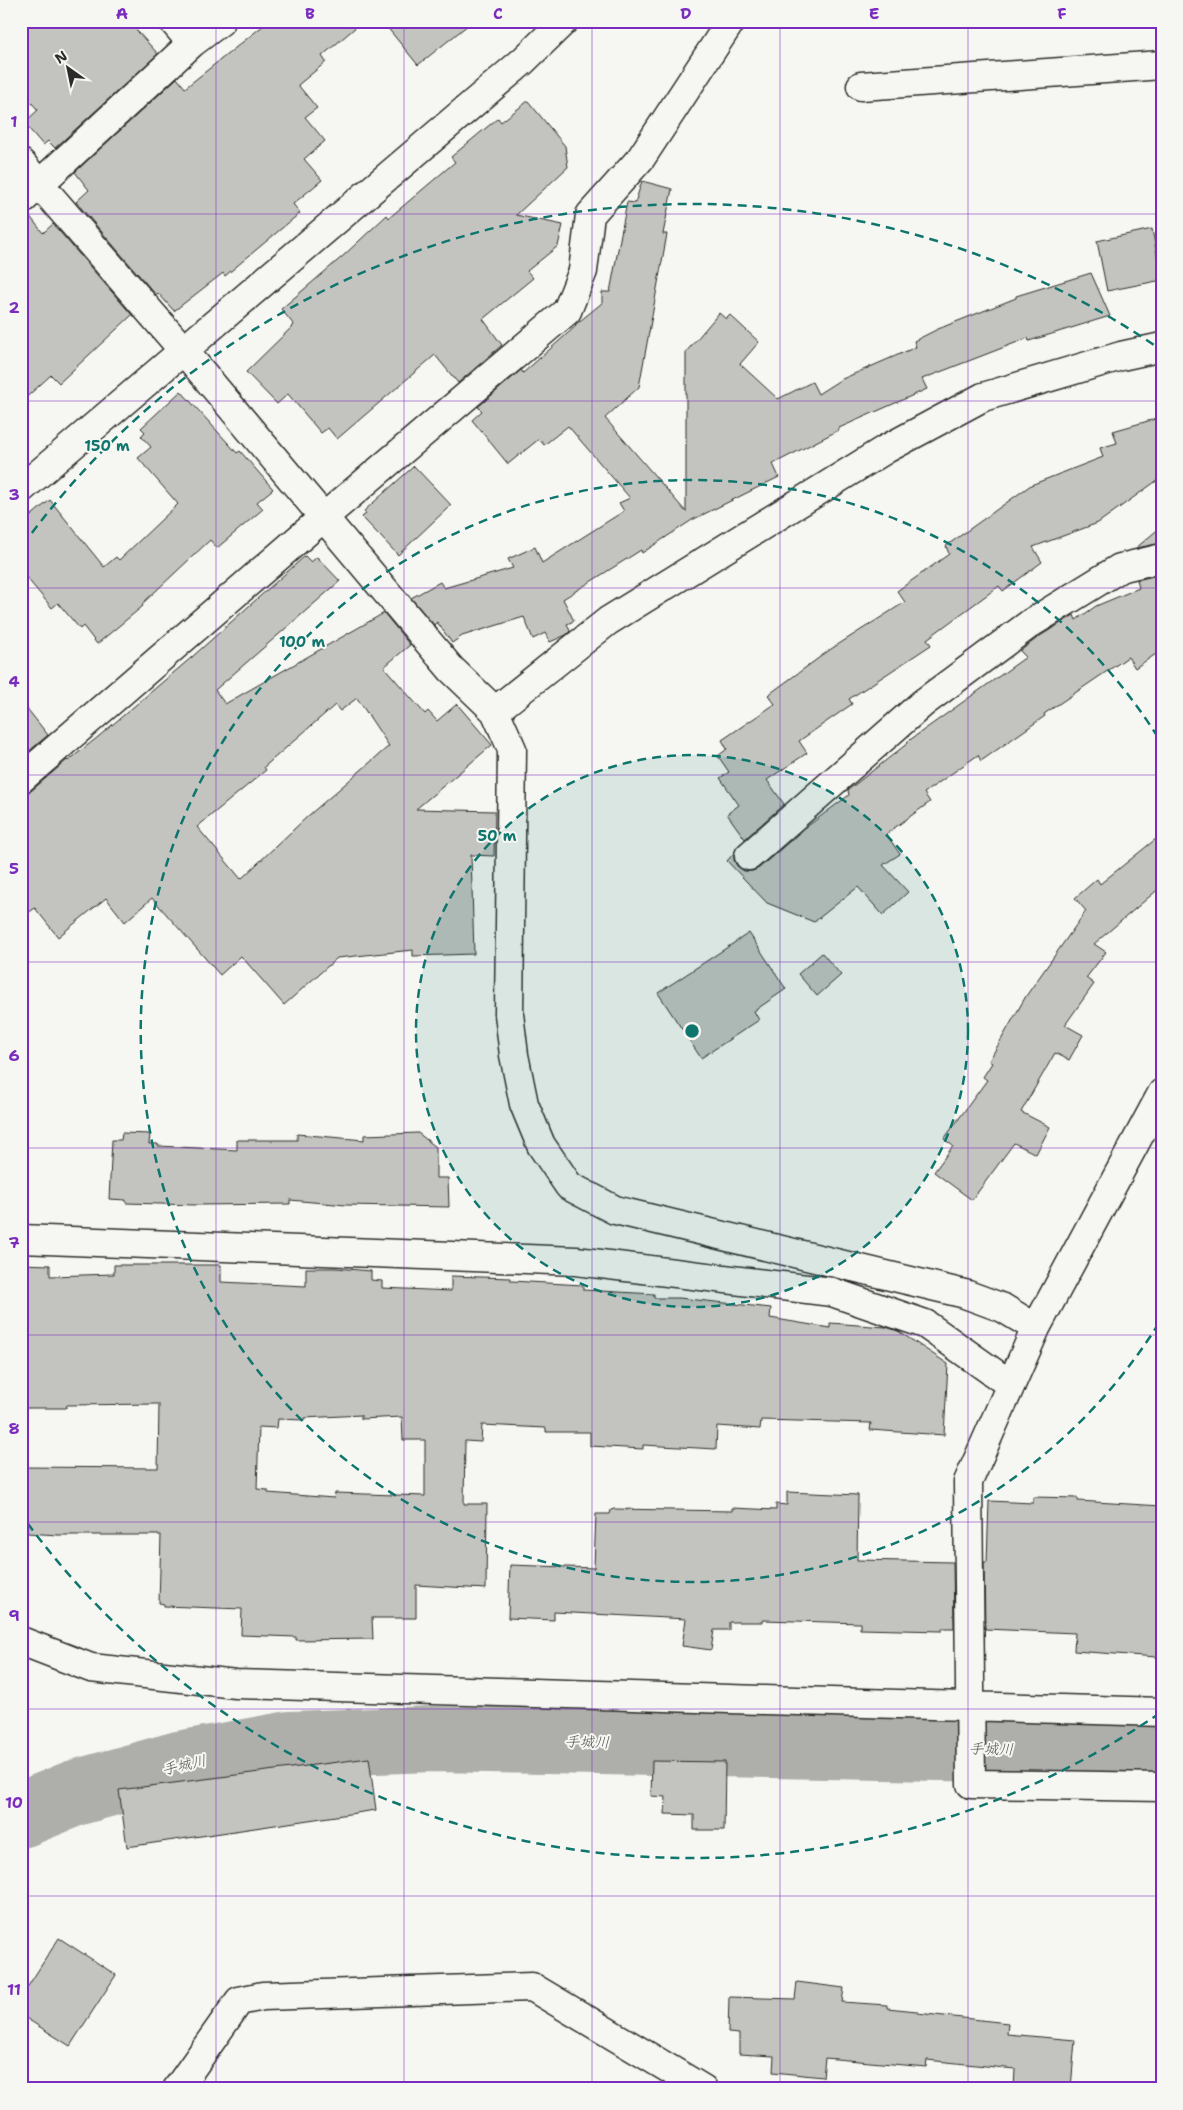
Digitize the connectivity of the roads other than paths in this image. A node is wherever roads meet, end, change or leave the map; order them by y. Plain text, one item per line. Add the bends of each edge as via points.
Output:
1 (173, 21) edge
2 (220, 21) edge
3 (564, 21) edge
4 (731, 21) edge
5 (192, 43) junction
6 (1162, 65) edge
7 (860, 86) dead end
8 (21, 163) edge
9 (30, 192) edge
10 (1162, 347) edge
11 (184, 351) junction
12 (21, 489) edge
13 (324, 517) junction
14 (1162, 558) edge
15 (495, 711) junction
16 (21, 779) edge
17 (749, 856) dead end
18 (1162, 1092) edge
19 (21, 1239) edge
20 (1036, 1328) junction
21 (1011, 1385) junction
22 (21, 1641) edge
23 (971, 1706) junction
24 (1162, 1712) edge
25 (1162, 1787) edge
26 (177, 2089) edge
27 (703, 2089) edge

1 - 5 street
2 - 5 street
3 - 11 street via 523,61
4 - 13 street via 641,158 590,215 583,271 567,311
5 - 9 street
6 - 7 street
8 - 9 street
9 - 11 street
10 - 15 street via 983,397 886,449 608,621
11 - 12 street
11 - 13 street
13 - 15 street via 450,669
13 - 16 street
14 - 17 street via 1120,568 1031,623 923,703
15 - 20 street via 512,749 509,1014 514,1055 524,1104 541,1146 569,1186 615,1210 965,1294 1003,1308
18 - 20 street
19 - 21 street via 576,1261 832,1292 925,1324
20 - 21 street
21 - 23 street via 968,1482
22 - 23 street via 91,1668 236,1684
23 - 24 street
23 - 25 street via 971,1784
26 - 27 street via 239,2001 263,1996 532,1987

